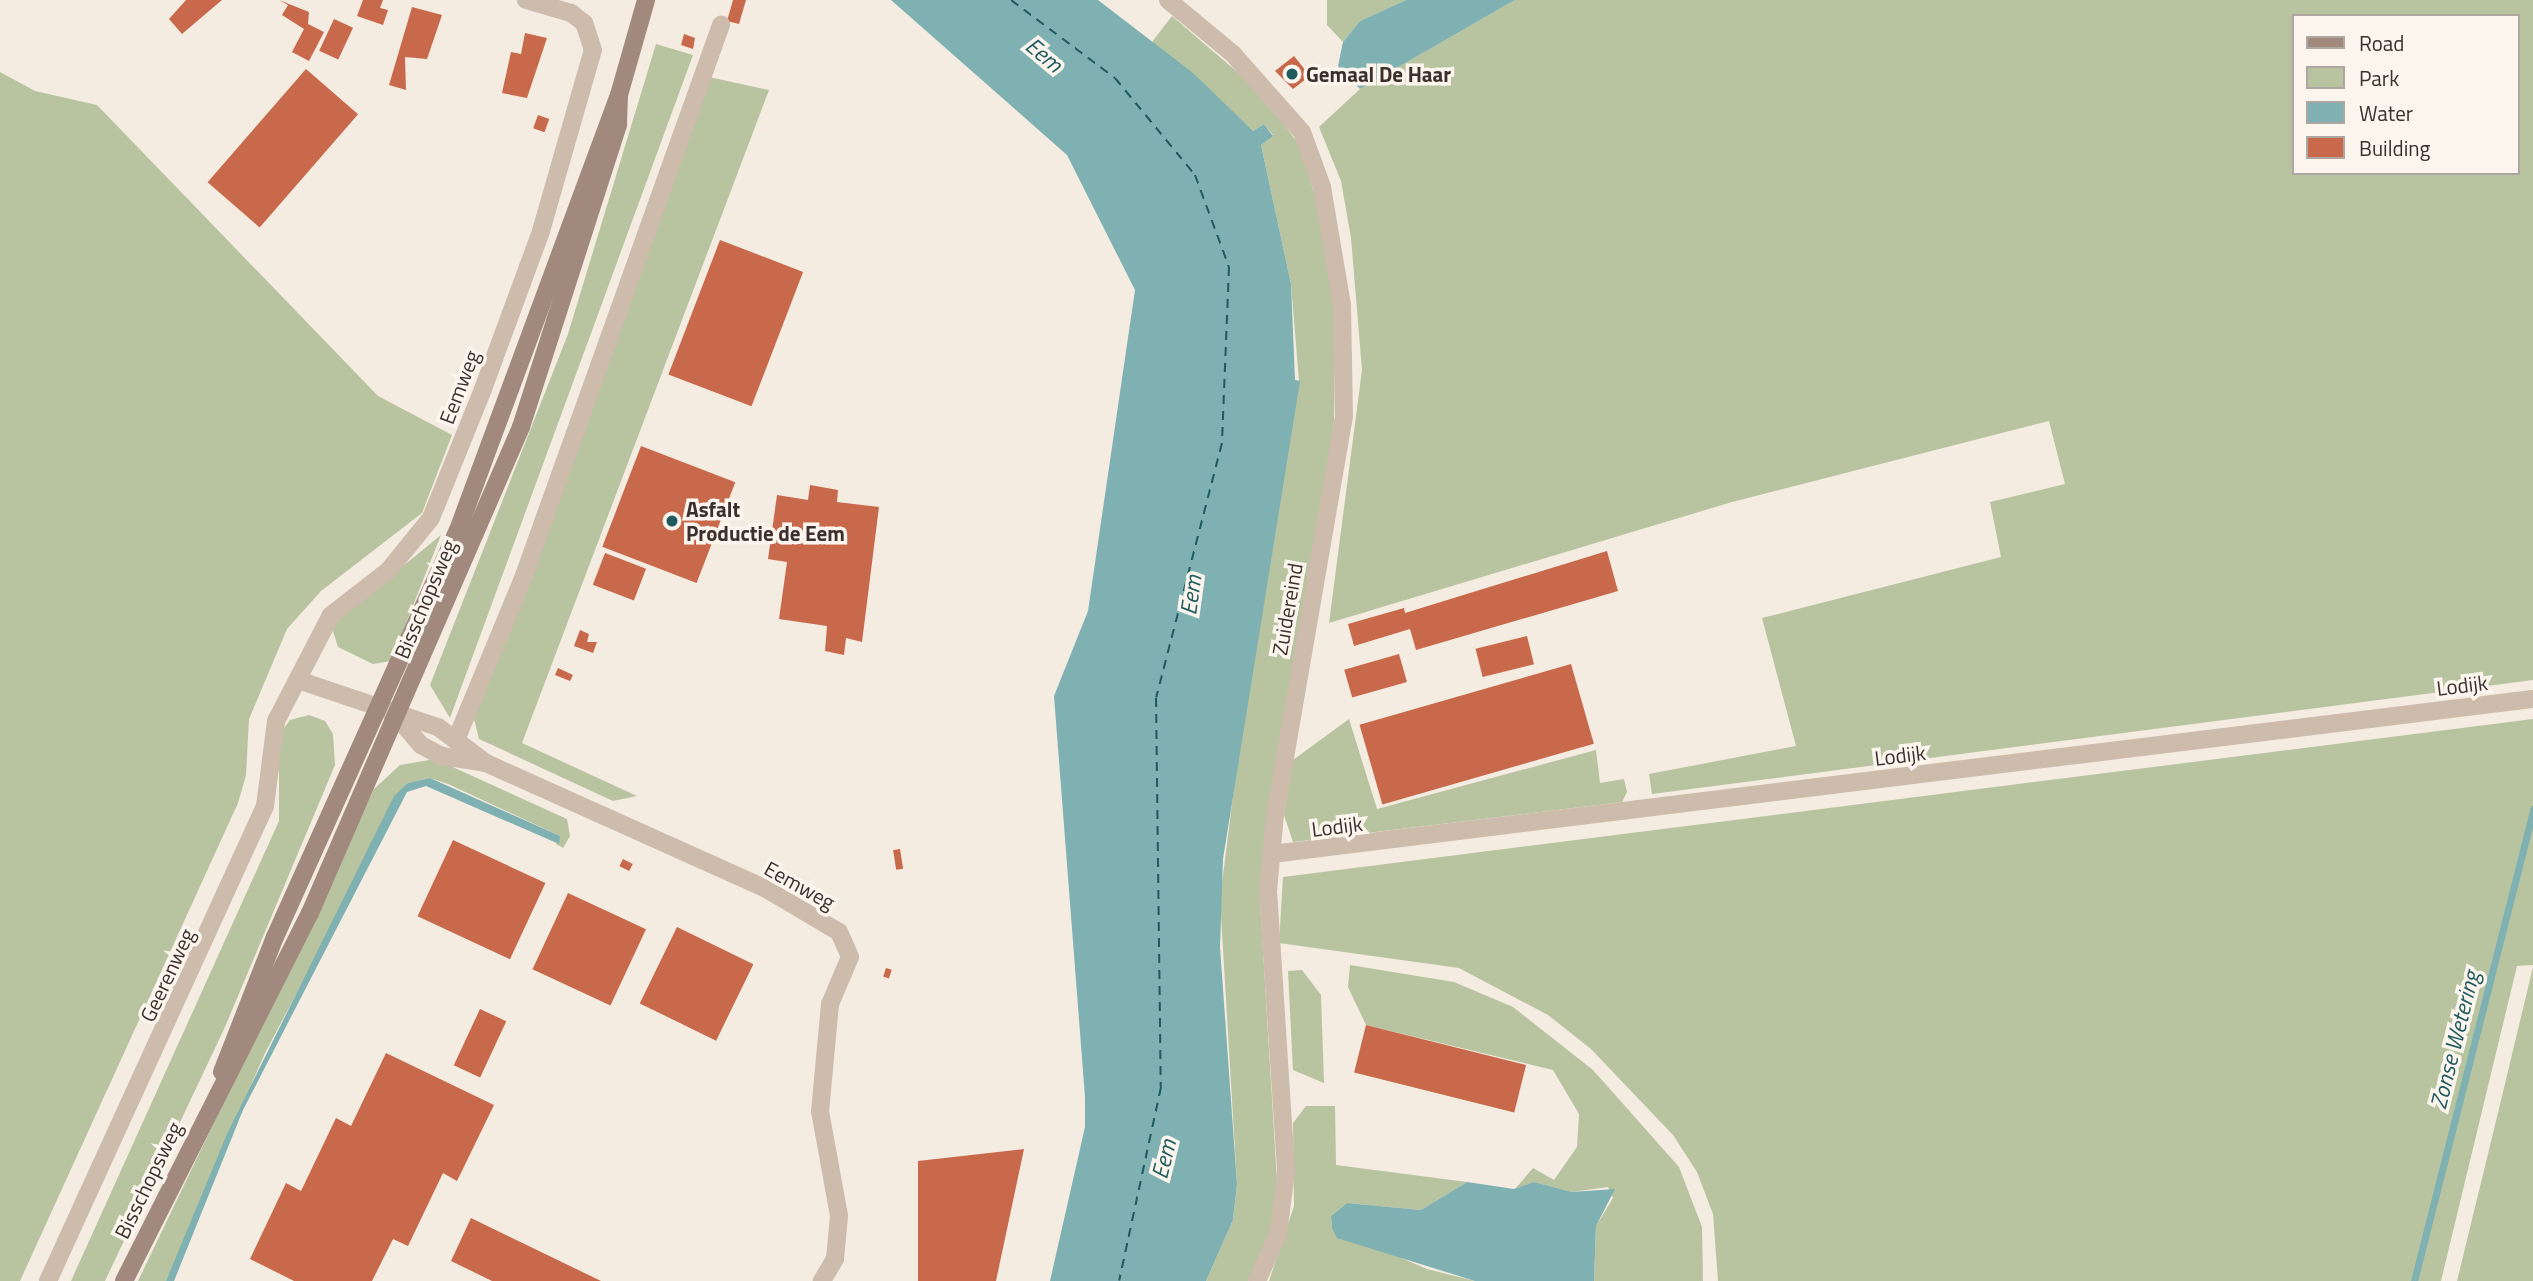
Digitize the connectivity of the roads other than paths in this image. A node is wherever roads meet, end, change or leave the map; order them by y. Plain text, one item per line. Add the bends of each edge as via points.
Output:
1 (526, 0) edge
2 (646, 0) edge
3 (1168, 0) edge
4 (721, 25) dead end
5 (619, 95) junction
6 (298, 680) junction
7 (2533, 699) edge
8 (378, 711) junction
9 (399, 719) junction
10 (456, 740) junction
11 (486, 763) junction
12 (1272, 853) junction
13 (213, 1099) junction
14 (48, 1281) edge
15 (124, 1281) edge
16 (822, 1281) edge
17 (1257, 1281) edge

1 - 6 street, Eemweg via 578,18 593,50 541,231 430,518 388,570 331,615
2 - 5 main road, Bisschopsweg
3 - 12 street, Zuidereind via 1266,86 1302,132 1322,187 1341,293 1344,416
4 - 10 street via 522,581
5 - 8 main road, Bisschopsweg via 458,530
5 - 9 main road, Bisschopsweg via 618,124 521,427
6 - 8 street, Eemweg
6 - 14 street, Geerenweg via 276,721 273,780 260,819
7 - 12 street, Lodijk
8 - 9 street, Eemweg
8 - 13 main road, Bisschopsweg via 275,937
9 - 10 street, Eemweg via 422,721
9 - 11 street, Eemweg via 421,745 442,756
9 - 13 main road, Bisschopsweg via 244,1051
10 - 11 street, Eemweg
11 - 16 street, Eemweg via 768,890 839,932 850,957 830,1004 820,1111 839,1216 835,1259
12 - 17 street, Zuidereind via 1269,940 1286,1172 1278,1234
13 - 15 main road, Bisschopsweg

